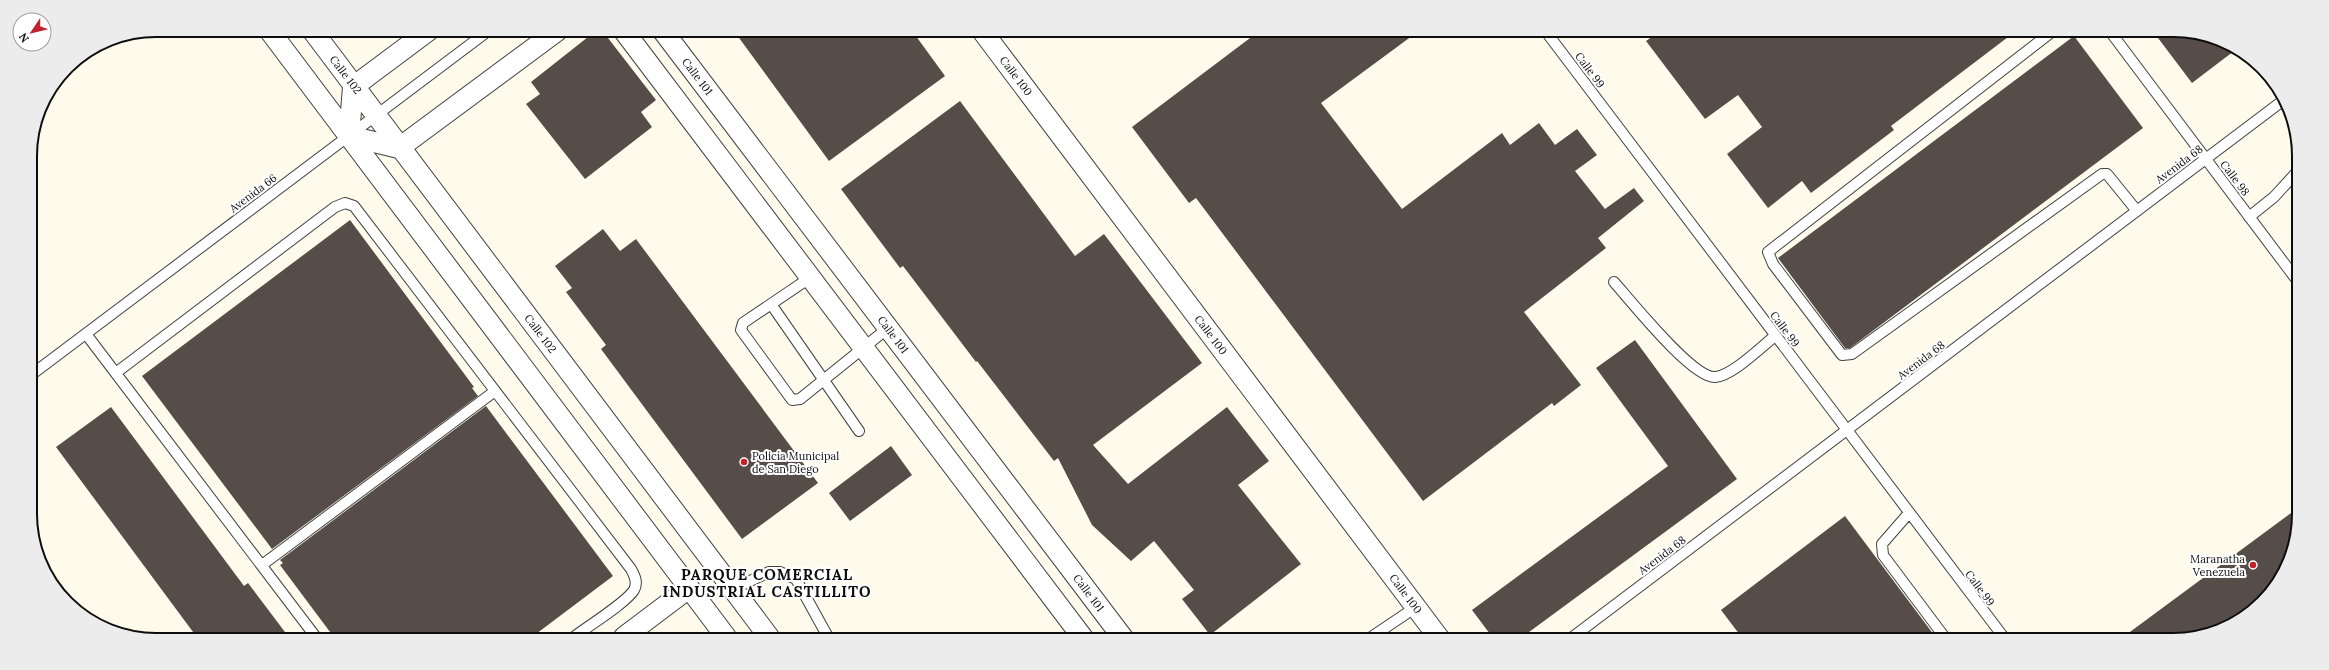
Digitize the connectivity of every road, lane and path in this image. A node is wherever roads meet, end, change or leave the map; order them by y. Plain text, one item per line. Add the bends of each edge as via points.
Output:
1 (274, 37) edge
2 (317, 37) edge
3 (420, 37) edge
4 (480, 37) edge
5 (549, 37) edge
6 (629, 37) edge
7 (668, 37) edge
8 (987, 37) edge
9 (1550, 37) edge
10 (2045, 37) edge
11 (2114, 37) edge
12 (353, 87) junction
13 (2280, 103) edge
14 (376, 116) junction
15 (349, 136) junction
16 (399, 148) junction
17 (2206, 159) junction
18 (2292, 177) edge
19 (2137, 211) junction
20 (2249, 217) junction
21 (2292, 274) edge
22 (811, 277) junction
23 (1614, 282) dead end
24 (771, 304) junction
25 (888, 328) junction
26 (86, 334) junction
27 (1775, 336) junction
28 (864, 348) junction
29 (37, 371) edge
30 (117, 372) junction
31 (824, 380) junction
32 (495, 390) junction
33 (859, 431) dead end
34 (1846, 431) junction
35 (1909, 513) junction
36 (262, 565) junction
37 (689, 588) junction
38 (733, 589) junction
39 (1416, 607) junction
40 (313, 633) edge
41 (579, 633) edge
42 (629, 633) edge
43 (723, 633) edge
44 (766, 633) edge
45 (826, 633) edge
46 (1079, 633) edge
47 (1119, 633) edge
48 (1377, 633) edge
49 (1435, 633) edge
50 (1578, 633) edge
51 (1942, 633) edge
52 (2000, 633) edge

1 - 15 street
2 - 12 street, Calle 102
3 - 12 street
4 - 14 lane, Avenida 66
5 - 16 street
6 - 22 street
7 - 25 street, Calle 101
8 - 39 street, Calle 100
9 - 27 lane, Calle 99
10 - 19 lane via 1768,252 1773,264 1842,355 1852,354 2102,174 2107,174
11 - 17 lane, Calle 98
12 - 14 street, Calle 102
12 - 15 street
13 - 17 lane, Avenida 68
14 - 15 lane, Avenida 66
14 - 16 street, Calle 102
15 - 16 street
15 - 26 lane, Avenida 66
15 - 37 street
16 - 38 street, Calle 102
17 - 19 lane, Avenida 68
17 - 20 lane, Calle 98
18 - 20 lane via 2274,197
19 - 34 lane, Avenida 68
20 - 21 lane, Calle 98
22 - 24 lane
22 - 28 street
23 - 27 lane via 1686,362 1705,375 1715,377 1730,372
24 - 31 lane
24 - 31 lane via 743,323 741,330 792,400 800,400
25 - 28 lane
25 - 47 street, Calle 101
26 - 29 lane, Avenida 66
26 - 30 lane
27 - 34 lane, Calle 99
28 - 31 lane
28 - 46 street
30 - 32 lane via 335,207 344,203 354,206 362,214
30 - 36 lane
31 - 33 lane
32 - 36 lane
32 - 41 lane via 636,579 634,590 626,598
34 - 35 lane, Calle 99
34 - 50 lane, Avenida 68
35 - 51 lane via 1882,544 1883,555
35 - 52 lane, Calle 99
36 - 40 lane
37 - 42 street
37 - 43 street
38 - 44 street, Calle 102
38 - 45 lane via 769,572 780,572 796,579
39 - 48 lane
39 - 49 street, Calle 100

